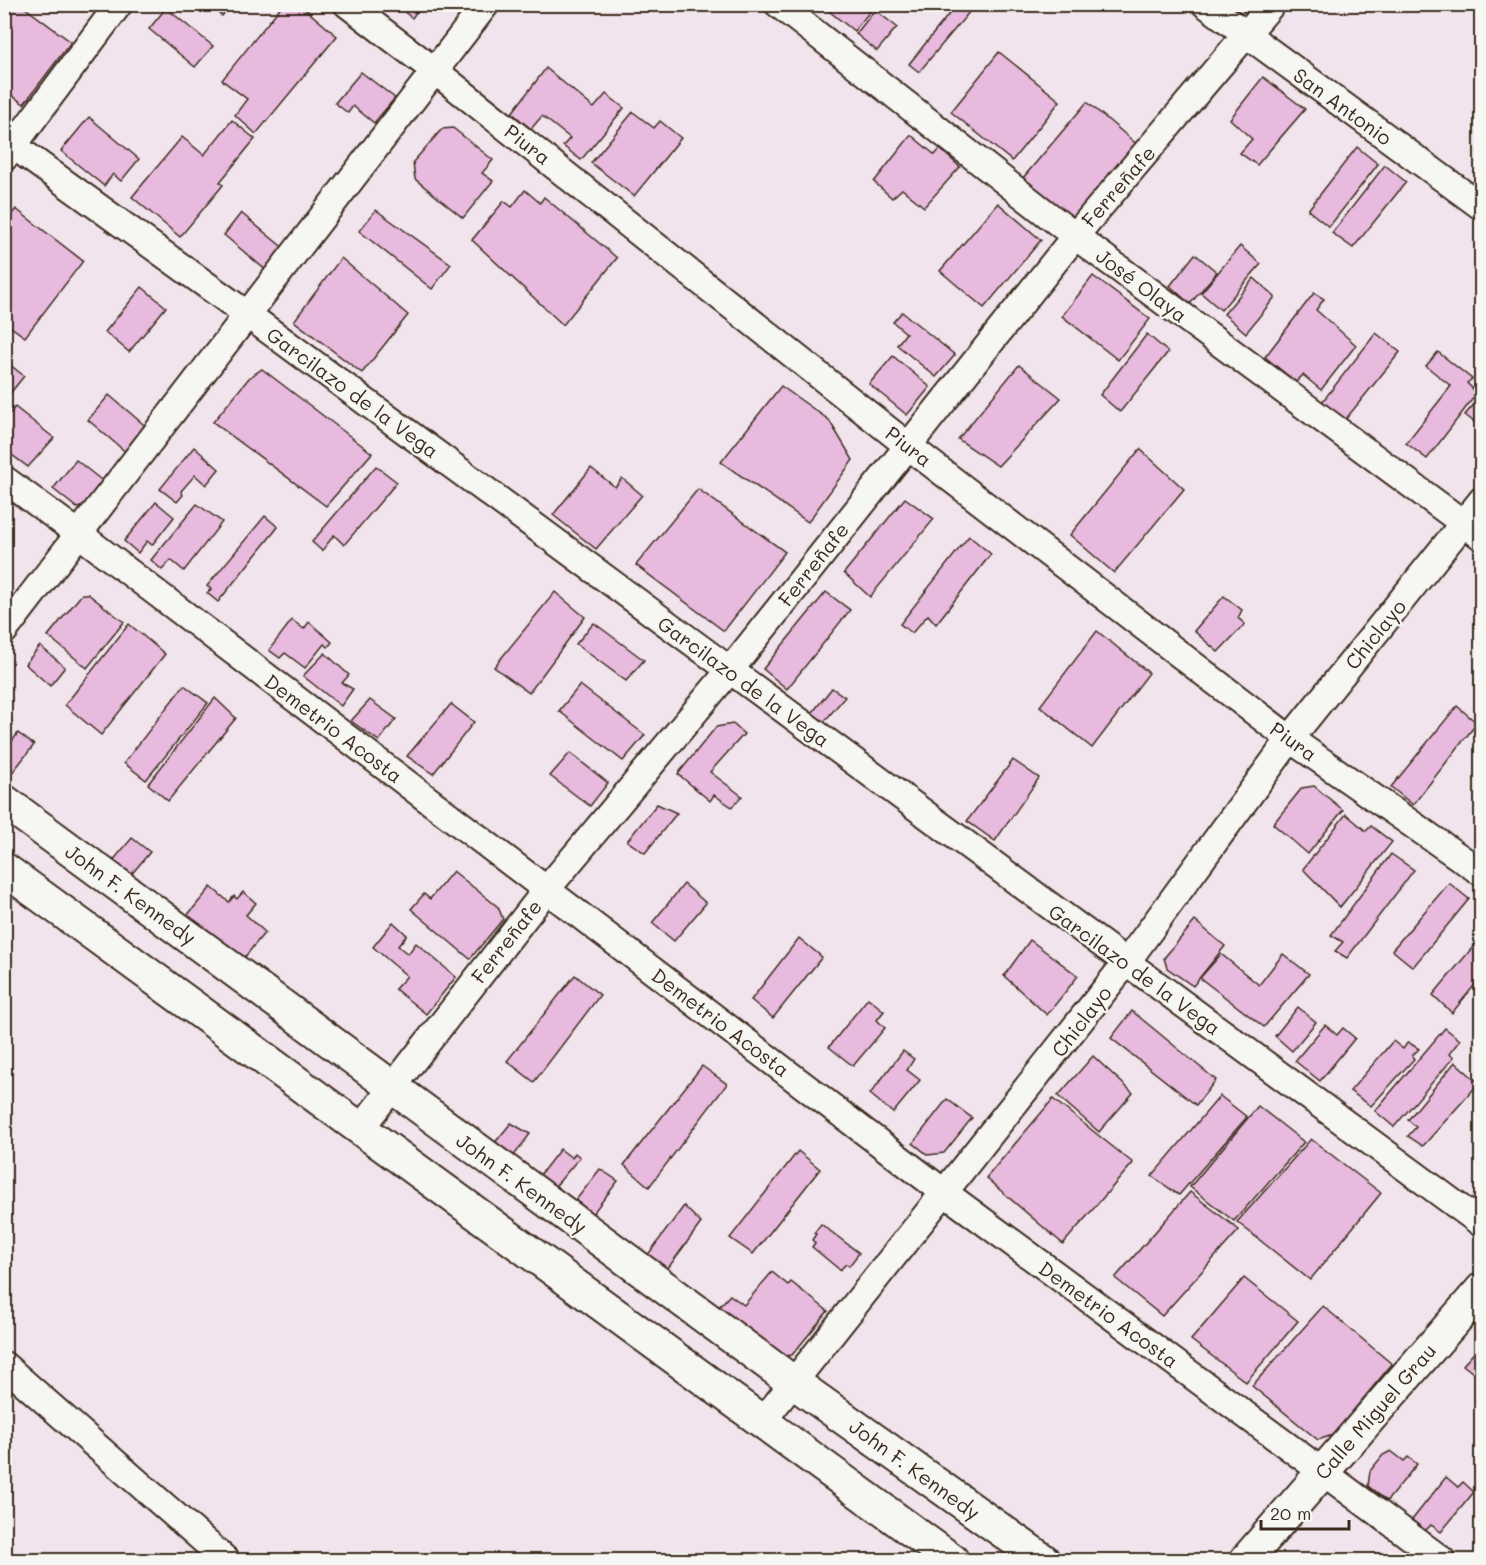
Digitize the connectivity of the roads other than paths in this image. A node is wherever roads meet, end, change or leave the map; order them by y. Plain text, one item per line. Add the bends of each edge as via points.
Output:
1 (119, 4) edge
2 (347, 4) edge
3 (486, 4) edge
4 (778, 4) edge
5 (1205, 4) edge
6 (1272, 4) edge
7 (1246, 36) junction
8 (435, 71) junction
9 (8, 147) edge
10 (1482, 207) edge
11 (1075, 236) junction
12 (248, 315) junction
13 (908, 445) junction
14 (4, 479) edge
15 (1482, 500) edge
16 (1472, 531) edge
17 (79, 534) junction
18 (4, 631) edge
19 (730, 670) junction
20 (1290, 740) junction
21 (4, 801) edge
22 (4, 869) edge
23 (1482, 873) edge
24 (547, 890) junction
25 (1126, 963) junction
26 (392, 1087) junction
27 (360, 1129) junction
28 (945, 1193) junction
29 (1482, 1224) edge
30 (1482, 1289) edge
31 (4, 1365) edge
32 (793, 1382) junction
33 (762, 1422) junction
34 (1322, 1472) junction
35 (226, 1560) edge
36 (952, 1560) edge
37 (1043, 1560) edge
38 (1246, 1560) edge
39 (1442, 1560) edge

1 - 9 street
2 - 8 street, Piura
3 - 8 street
4 - 11 street, José Olaya
5 - 7 street, San Antonio
6 - 7 street, Ferreñafe
7 - 10 street, San Antonio
7 - 11 street, Ferreñafe
8 - 12 street
8 - 13 street, Piura
9 - 12 street, Garcilazo de la Vega
11 - 13 street, Ferreñafe
11 - 16 street, José Olaya
12 - 17 street
12 - 19 street, Garcilazo de la Vega
13 - 19 street, Ferreñafe
13 - 20 street, Piura
14 - 17 street, Demetrio Acosta
15 - 16 street, Chiclayo
16 - 20 street, Chiclayo
17 - 18 street
17 - 24 street, Demetrio Acosta
19 - 24 street, Ferreñafe
19 - 25 street, Garcilazo de la Vega
20 - 23 street, Piura
20 - 25 street, Chiclayo
21 - 26 street, John F. Kennedy
22 - 27 street
24 - 26 street, Ferreñafe
24 - 28 street, Demetrio Acosta
25 - 28 street, Chiclayo
25 - 29 street, Garcilazo de la Vega
26 - 27 street, Ferreñafe
26 - 32 street, John F. Kennedy
27 - 33 street
28 - 32 street, Chiclayo
28 - 34 street, Demetrio Acosta
30 - 34 street, Calle Miguel Grau
31 - 35 street
32 - 33 street, Chiclayo
32 - 37 street, John F. Kennedy
33 - 36 street
34 - 38 street, Calle Miguel Grau
34 - 39 street, Demetrio Acosta

